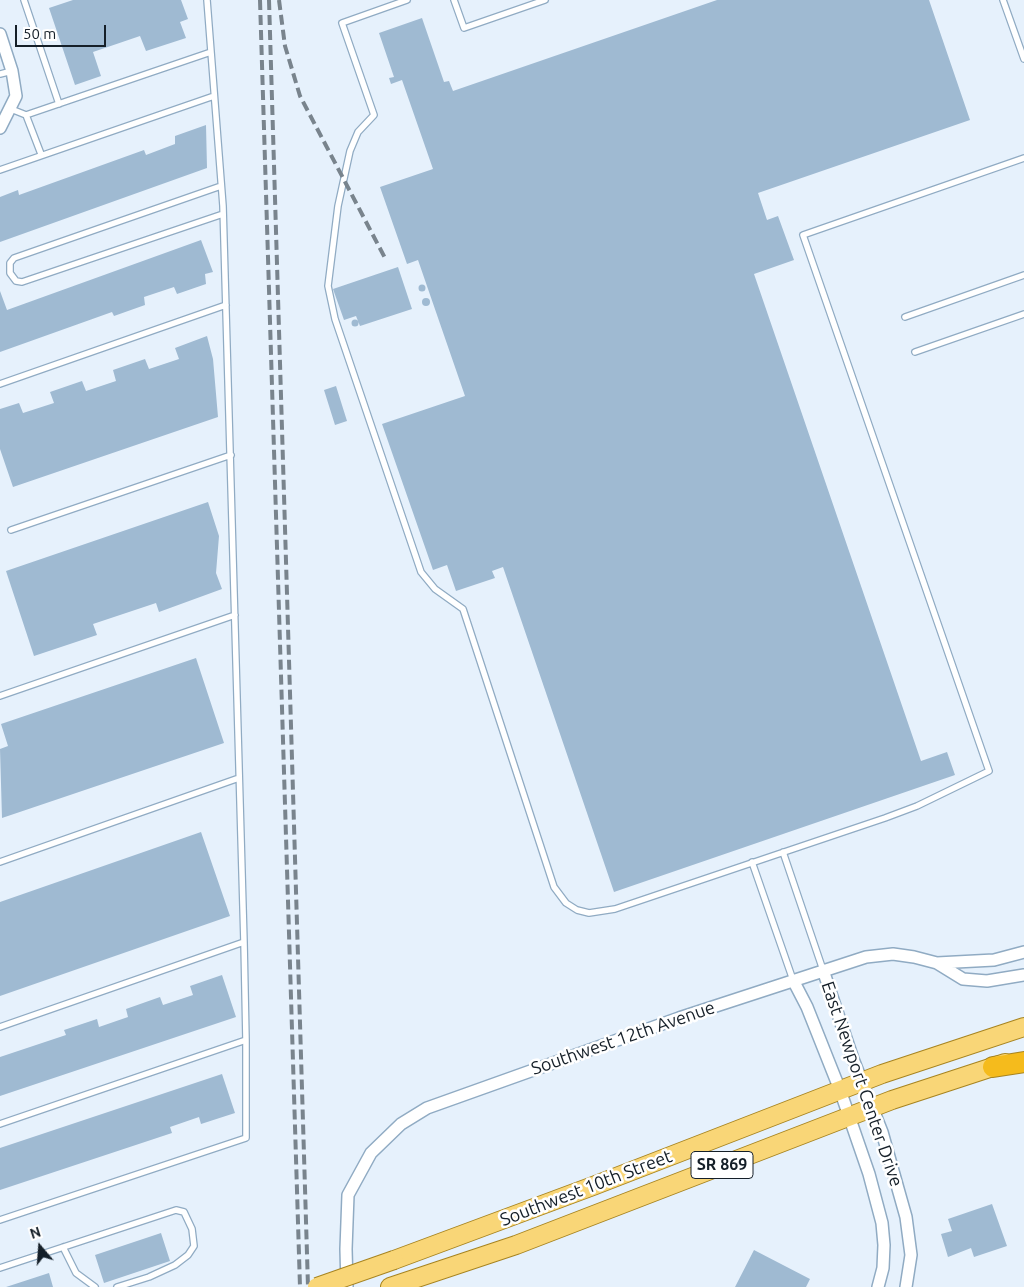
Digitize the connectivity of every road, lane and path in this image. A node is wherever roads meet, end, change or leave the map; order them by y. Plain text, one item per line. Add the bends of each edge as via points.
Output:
1 (24, 0) edge
2 (207, 0) edge
3 (407, 0) edge
4 (454, 0) edge
5 (545, 0) edge
6 (1003, 0) edge
7 (0, 34) edge
8 (211, 52) junction
9 (1024, 59) edge
10 (6, 73) edge
11 (214, 96) junction
12 (59, 104) junction
13 (6, 111) edge
14 (26, 115) junction
15 (0, 128) edge
16 (41, 154) junction
17 (1024, 158) edge
18 (0, 170) edge
19 (221, 186) junction
20 (223, 214) junction
21 (1024, 275) edge
22 (226, 305) junction
23 (1024, 314) edge
24 (905, 317) dead end
25 (915, 352) dead end
26 (0, 384) edge
27 (230, 455) junction
28 (11, 530) dead end
29 (235, 615) junction
30 (0, 696) edge
31 (239, 778) junction
32 (783, 852) junction
33 (0, 862) edge
34 (752, 862) junction
35 (244, 942) junction
36 (1024, 952) edge
37 (938, 963) junction
38 (823, 970) junction
39 (1024, 975) edge
40 (793, 980) junction
41 (0, 1027) edge
42 (1024, 1027) edge
43 (246, 1040) junction
44 (1024, 1057) edge
45 (1024, 1062) edge
46 (993, 1067) junction
47 (861, 1082) junction
48 (840, 1090) junction
49 (872, 1107) junction
50 (850, 1116) junction
51 (0, 1124) edge
52 (0, 1220) edge
53 (63, 1247) junction
54 (0, 1268) edge
55 (393, 1286) edge
56 (95, 1287) edge
57 (117, 1287) edge
58 (317, 1287) edge
59 (348, 1287) edge
60 (878, 1287) edge
61 (906, 1287) edge

1 - 12 lane
2 - 8 lane
3 - 34 lane via 342,23 374,115 358,132 350,151 338,206 328,286 335,319 421,572 435,589 463,609 554,887 566,903 589,913 615,909
4 - 5 lane via 464,28
6 - 9 lane
7 - 10 street
8 - 11 lane
8 - 12 lane
10 - 13 street via 16,96
11 - 16 lane
11 - 19 lane
12 - 14 lane
13 - 14 lane
13 - 15 street
14 - 16 lane
16 - 18 lane
17 - 32 lane via 802,235 989,771 917,806
19 - 20 lane
19 - 20 lane via 14,258 10,263 10,273 16,282 22,282
20 - 22 lane
21 - 24 lane
22 - 26 lane
22 - 27 lane
23 - 25 lane
27 - 28 lane
27 - 29 lane
29 - 30 lane
29 - 31 lane
31 - 33 lane
31 - 35 lane
32 - 34 lane
32 - 38 lane
34 - 40 lane
35 - 41 lane
35 - 43 lane
36 - 37 street, Southwest 12th Avenue via 994,960
37 - 38 street, Southwest 12th Avenue via 894,954 866,957
37 - 39 street, Southwest 12th Avenue via 963,979 987,981
38 - 40 street, Southwest 12th Avenue
38 - 47 street, East Newport Center Drive
40 - 48 street, East Newport Center Drive
40 - 59 street, Southwest 12th Avenue via 427,1108 401,1124 371,1153 348,1195
42 - 47 main road, Southwest 10th Street / SR 869
43 - 51 lane
43 - 52 lane via 246,1138
44 - 46 main road, Southwest 10th Street / SR 869
45 - 46 highway
46 - 49 main road, Southwest 10th Street / SR 869
47 - 48 main road, Southwest 10th Street / SR 869
47 - 49 street, East Newport Center Drive
48 - 50 street, East Newport Center Drive
48 - 58 main road, Southwest 10th Street / SR 869, bridge
49 - 50 main road, Southwest 10th Street / SR 869
49 - 61 street, East Newport Center Drive via 908,1228 911,1255
50 - 55 main road, Southwest 10th Street / SR 869 via 516,1246
50 - 60 street, East Newport Center Drive via 882,1223 883,1268
53 - 54 lane
53 - 56 lane via 76,1273
53 - 57 lane via 176,1210 184,1212 192,1229 194,1246 188,1255 149,1277

